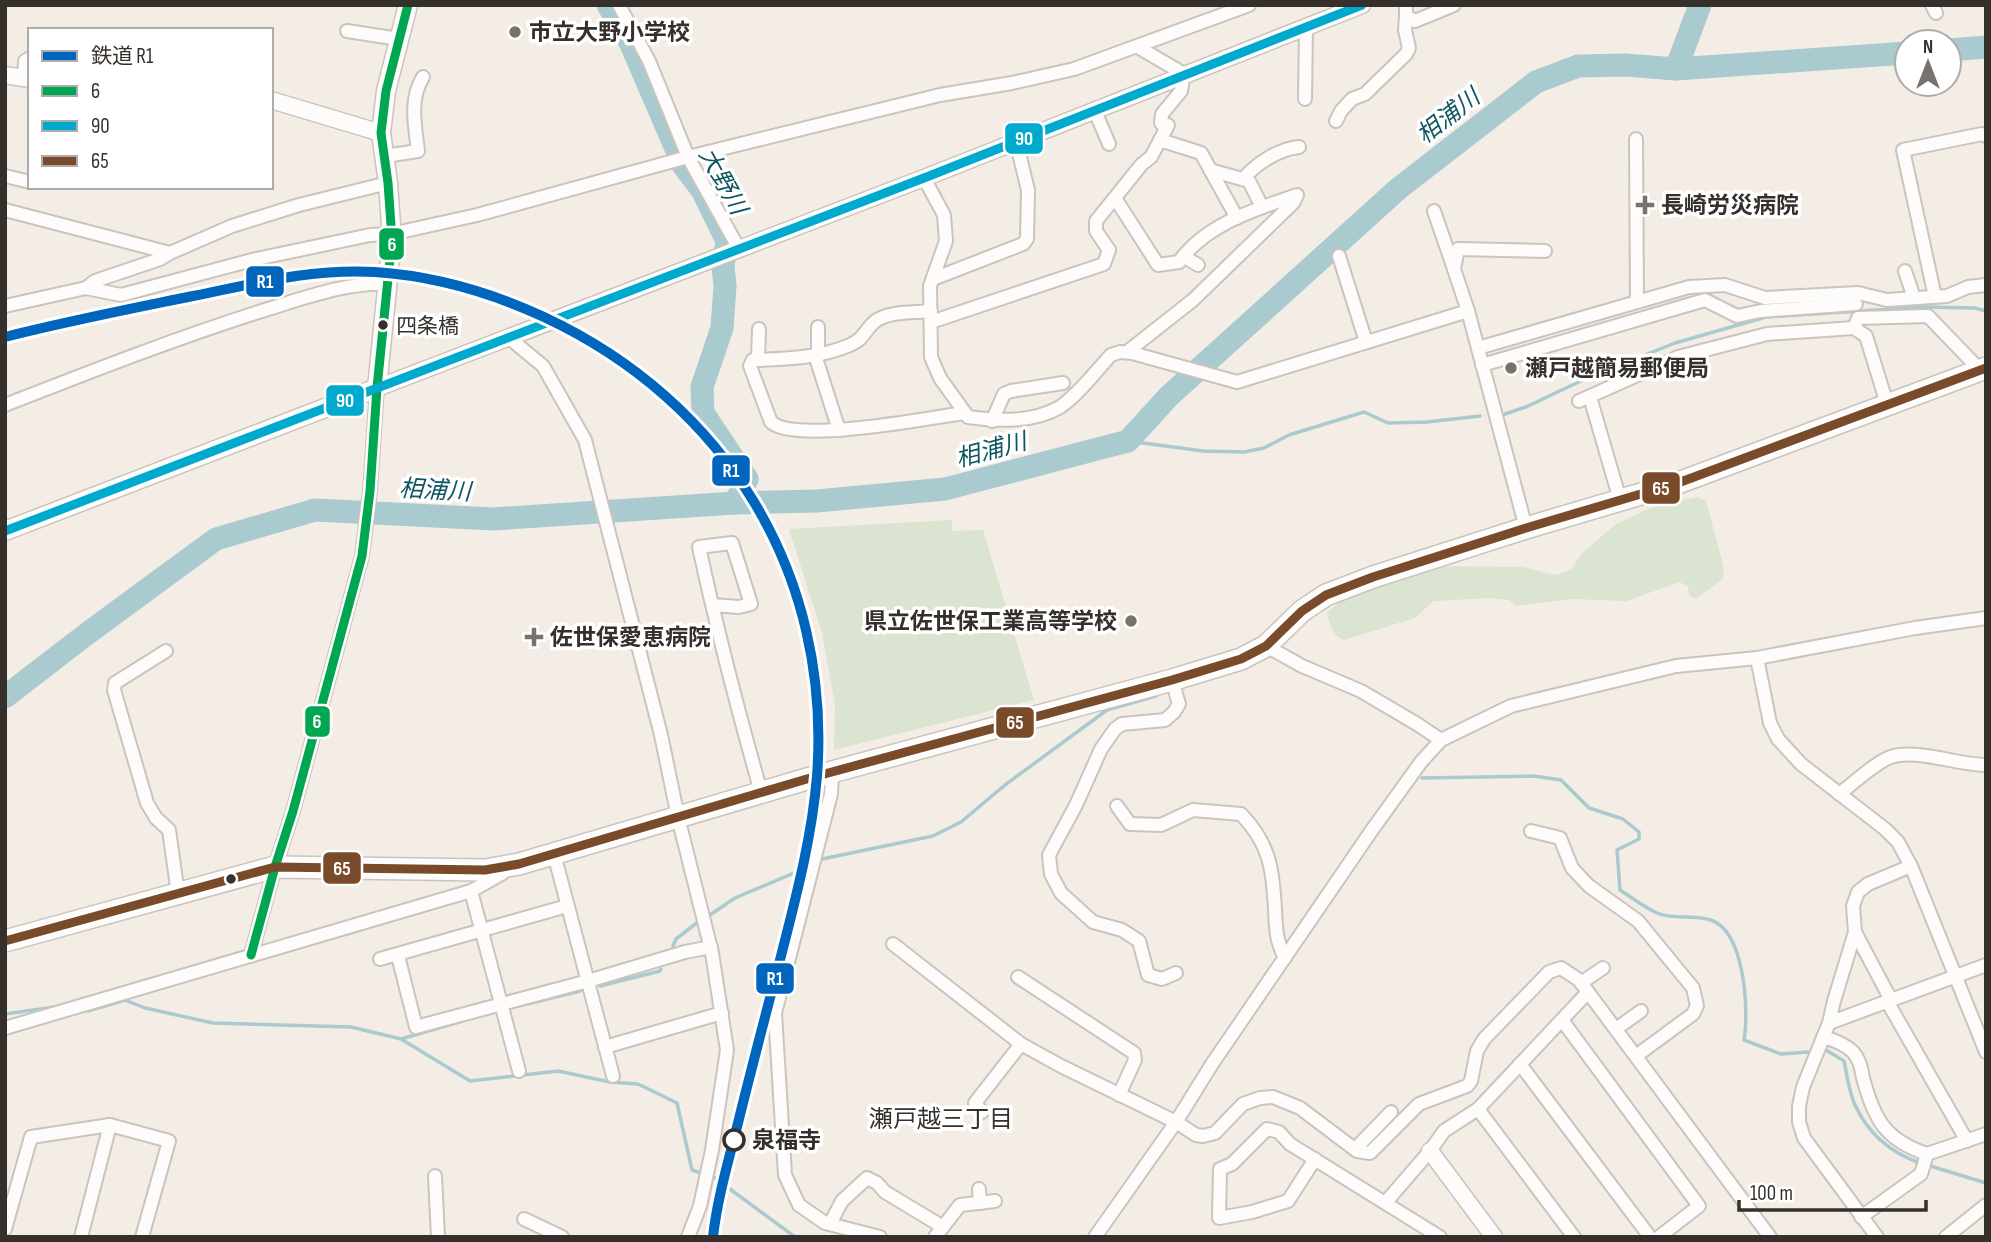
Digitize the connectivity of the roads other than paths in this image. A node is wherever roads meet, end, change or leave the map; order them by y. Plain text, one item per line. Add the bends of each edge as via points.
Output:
1 (408, 5) edge
2 (618, 5) edge
3 (1249, 5) edge
4 (1362, 5) edge
5 (1454, 5) edge
6 (1406, 10) edge
7 (1306, 27) junction
8 (347, 30) dead end
9 (399, 39) junction
10 (1138, 47) junction
11 (28, 59) edge
12 (1184, 74) junction
13 (5, 75) edge
14 (423, 77) dead end
15 (27, 78) edge
16 (1305, 99) dead end
17 (273, 101) edge
18 (1094, 109) junction
19 (1336, 121) dead end
20 (1165, 131) junction
21 (382, 133) junction
22 (1986, 136) edge
23 (1636, 139) dead end
24 (1016, 141) junction
25 (1109, 144) dead end
26 (1298, 147) dead end
27 (385, 156) junction
28 (688, 157) junction
29 (1210, 170) junction
30 (5, 176) edge
31 (924, 178) junction
32 (1243, 179) junction
33 (28, 182) edge
34 (388, 183) junction
35 (1115, 198) junction
36 (1262, 207) junction
37 (5, 210) edge
38 (1434, 211) dead end
39 (1237, 218) junction
40 (391, 237) junction
41 (739, 249) junction
42 (1545, 251) dead end
43 (170, 253) junction
44 (1183, 256) junction
45 (1339, 256) dead end
46 (1198, 265) dead end
47 (1454, 270) junction
48 (1905, 271) dead end
49 (933, 279) junction
50 (388, 284) junction
51 (1986, 285) edge
52 (86, 288) junction
53 (1935, 297) junction
54 (1914, 298) junction
55 (1855, 299) junction
56 (1637, 302) junction
57 (5, 306) edge
58 (1468, 311) junction
59 (931, 316) junction
60 (1856, 323) junction
61 (817, 327) dead end
62 (758, 329) dead end
63 (508, 337) junction
64 (1366, 342) junction
65 (1478, 348) junction
66 (1129, 352) junction
67 (817, 355) junction
68 (758, 360) junction
69 (1482, 365) junction
70 (1983, 369) edge
71 (1063, 383) dead end
72 (377, 388) junction
73 (1887, 404) junction
74 (5, 405) edge
75 (964, 413) junction
76 (992, 421) junction
77 (839, 430) junction
78 (1620, 500) junction
79 (1527, 528) junction
80 (5, 531) edge
81 (712, 605) junction
82 (1986, 618) edge
83 (1266, 646) junction
84 (166, 651) dead end
85 (1757, 658) junction
86 (1172, 680) junction
87 (1441, 740) junction
88 (1986, 765) edge
89 (832, 772) junction
90 (761, 792) junction
91 (1839, 794) junction
92 (1117, 806) dead end
93 (678, 817) junction
94 (1531, 831) dead end
95 (554, 854) junction
96 (519, 864) junction
97 (1911, 866) junction
98 (275, 867) junction
99 (471, 891) junction
100 (177, 894) junction
101 (568, 906) junction
102 (482, 931) junction
103 (1855, 932) junction
104 (5, 941) edge
105 (892, 944) dead end
106 (711, 947) junction
107 (251, 955) junction
108 (398, 956) junction
109 (1285, 958) junction
110 (380, 959) dead end
111 (1986, 965) edge
112 (1603, 968) dead end
113 (1176, 973) dead end
114 (1018, 977) dead end
115 (1955, 977) junction
116 (588, 981) junction
117 (1585, 987) junction
118 (1889, 1000) junction
119 (501, 1003) junction
120 (1641, 1011) dead end
121 (722, 1013) junction
122 (1562, 1020) junction
123 (1829, 1023) junction
124 (5, 1028) edge
125 (1616, 1029) junction
126 (1823, 1037) junction
127 (1021, 1044) junction
128 (605, 1047) junction
129 (1986, 1052) edge
130 (1636, 1056) junction
131 (1520, 1064) junction
132 (519, 1071) dead end
133 (613, 1076) dead end
134 (1119, 1095) junction
135 (975, 1102) dead end
136 (1478, 1109) junction
137 (1391, 1112) dead end
138 (1176, 1122) junction
139 (110, 1125) junction
140 (1986, 1135) edge
141 (1967, 1141) junction
142 (1355, 1149) junction
143 (1430, 1151) junction
144 (1927, 1155) junction
145 (1315, 1159) junction
146 (435, 1176) dead end
147 (979, 1189) dead end
148 (995, 1201) dead end
149 (1386, 1202) junction
150 (980, 1203) junction
151 (1986, 1205) edge
152 (1861, 1217) junction
153 (524, 1219) dead end
154 (830, 1224) junction
155 (5, 1228) edge
156 (939, 1232) edge
157 (144, 1236) edge
158 (81, 1237) edge
159 (438, 1237) edge
160 (562, 1237) edge
161 (688, 1237) edge
162 (880, 1237) edge
163 (1096, 1237) edge
164 (1440, 1237) edge
165 (1494, 1237) edge
166 (1574, 1237) edge
167 (1650, 1237) edge
168 (1659, 1237) edge
169 (1770, 1237) edge
170 (1877, 1237) edge
171 (1946, 1237) edge

1 - 9 main road
2 - 28 street via 649,61
3 - 10 street
4 - 7 street
5 - 6 street via 1415,21
6 - 19 street via 1406,54 1366,94 1352,99
7 - 12 street
7 - 16 street
8 - 9 street
9 - 21 main road via 386,91
10 - 12 street
10 - 28 street via 1074,69 940,95
11 - 15 street
12 - 18 street
12 - 20 street via 1181,91 1162,114
13 - 15 street
14 - 27 street via 416,89 413,113 418,151
17 - 21 street
18 - 24 street
18 - 25 street
20 - 29 street via 1201,153
20 - 35 street via 1151,157
21 - 27 main road
22 - 53 street via 1903,150
23 - 56 street
24 - 31 street
24 - 49 street via 1028,190 1027,239
26 - 32 street via 1287,148 1251,169
27 - 34 main road
28 - 40 street
28 - 41 street
29 - 32 street
29 - 39 street
30 - 33 street
31 - 41 street
31 - 49 street via 943,215 946,241
32 - 36 street via 1249,181
34 - 40 main road
34 - 43 street via 232,226
35 - 44 street via 1158,265 1179,262
35 - 59 street via 1096,221 1096,231 1109,250 1104,264
36 - 39 street
36 - 66 street via 1297,195 1193,300
37 - 43 street
38 - 47 street
39 - 44 street via 1189,247
40 - 50 main road
40 - 52 street via 370,235 256,259 121,295
41 - 63 street
42 - 47 street via 1458,249
43 - 52 street
44 - 46 street
45 - 64 street
47 - 58 street
48 - 54 street
49 - 59 street
50 - 72 main road
50 - 74 street via 319,293 194,332
51 - 53 street
52 - 57 street
53 - 54 street
54 - 55 street
55 - 56 street via 1765,298 1713,284
55 - 60 street
55 - 69 street via 1737,316 1706,300
56 - 65 street
58 - 64 street
58 - 65 street
59 - 67 street via 879,319 851,345
59 - 75 street via 931,357
60 - 70 street via 1928,316
60 - 73 street via 1866,336
60 - 78 street via 1767,334 1678,357 1584,399
61 - 67 street
62 - 68 street
63 - 72 street
63 - 93 street via 543,366 586,440
64 - 66 street via 1237,382
65 - 69 street
66 - 76 street via 1111,355 1058,408 1027,418
67 - 68 street
67 - 77 street
68 - 77 street via 750,366 777,428
69 - 79 street
70 - 73 highway
71 - 76 street via 1004,394
72 - 80 main road
72 - 98 street via 362,556
73 - 78 highway via 1678,483
75 - 76 street
75 - 77 street
78 - 79 highway
79 - 83 highway via 1326,595
81 - 81 street via 699,547 732,543 751,604
81 - 90 street
82 - 85 street
83 - 86 highway via 1241,659
83 - 87 street via 1361,691
84 - 100 street via 115,683 114,690 147,803 169,830
85 - 87 street via 1676,666 1511,706
85 - 91 street via 1770,723 1778,739
86 - 89 highway
86 - 113 street via 1179,704 1174,712 1165,720 1122,724 1115,729 1049,855 1060,893 1093,922 1122,930 1139,941 1148,975 1162,979
87 - 109 street
88 - 91 street via 1900,755 1888,758
89 - 90 highway
89 - 154 street via 831,794 775,1013 785,1175 799,1205
90 - 93 highway
91 - 97 street via 1898,842
92 - 109 street via 1130,824 1161,825 1193,810 1241,814 1267,850 1277,943
93 - 95 highway
93 - 106 street
94 - 130 street via 1560,838 1572,867 1589,886 1638,920 1693,988 1697,1006 1693,1014
95 - 96 highway
95 - 101 street
96 - 98 highway via 485,870
96 - 99 street
97 - 103 street via 1858,892 1853,906
97 - 115 street
98 - 100 highway
98 - 107 street
99 - 102 street
99 - 107 street
100 - 104 highway
101 - 102 street
101 - 116 street
102 - 108 street
102 - 119 street
103 - 118 street
103 - 123 street
105 - 127 street
106 - 116 street
106 - 121 street
107 - 124 street
108 - 110 street
108 - 119 street via 416,1027
109 - 138 street
111 - 115 street
112 - 117 street
114 - 134 street via 1134,1053
115 - 118 street
115 - 129 street
116 - 119 street
116 - 128 street
117 - 122 street
117 - 125 street
117 - 142 street via 1561,968 1549,972 1480,1044 1467,1086 1419,1104 1370,1153
118 - 123 street
118 - 141 street
119 - 132 street
120 - 125 street
121 - 128 street
121 - 161 street via 727,1049 705,1183
122 - 131 street
122 - 168 street via 1699,1206
123 - 126 street
125 - 130 street
126 - 144 street via 1843,1045 1860,1062 1873,1110 1887,1131
126 - 152 street via 1803,1087 1799,1122 1804,1138
127 - 134 street
127 - 135 street
128 - 133 street
130 - 169 street
131 - 136 street
131 - 167 street
134 - 138 street
136 - 143 street via 1444,1131
136 - 166 street
137 - 142 street
138 - 142 street via 1196,1135 1210,1136 1243,1104 1273,1097 1300,1108
138 - 163 street
139 - 155 street via 31,1137
139 - 157 street via 169,1141
139 - 158 street
140 - 141 street
141 - 144 street
143 - 149 street
143 - 165 street
144 - 152 street via 1921,1172
145 - 145 street via 1279,1132 1262,1131 1232,1164 1220,1169 1219,1219 1288,1200
145 - 149 street
146 - 159 street
147 - 150 street
148 - 150 street
149 - 164 street
150 - 156 street via 960,1205
151 - 171 street
152 - 170 street
153 - 160 street
154 - 156 street via 842,1201 867,1178
154 - 162 street

